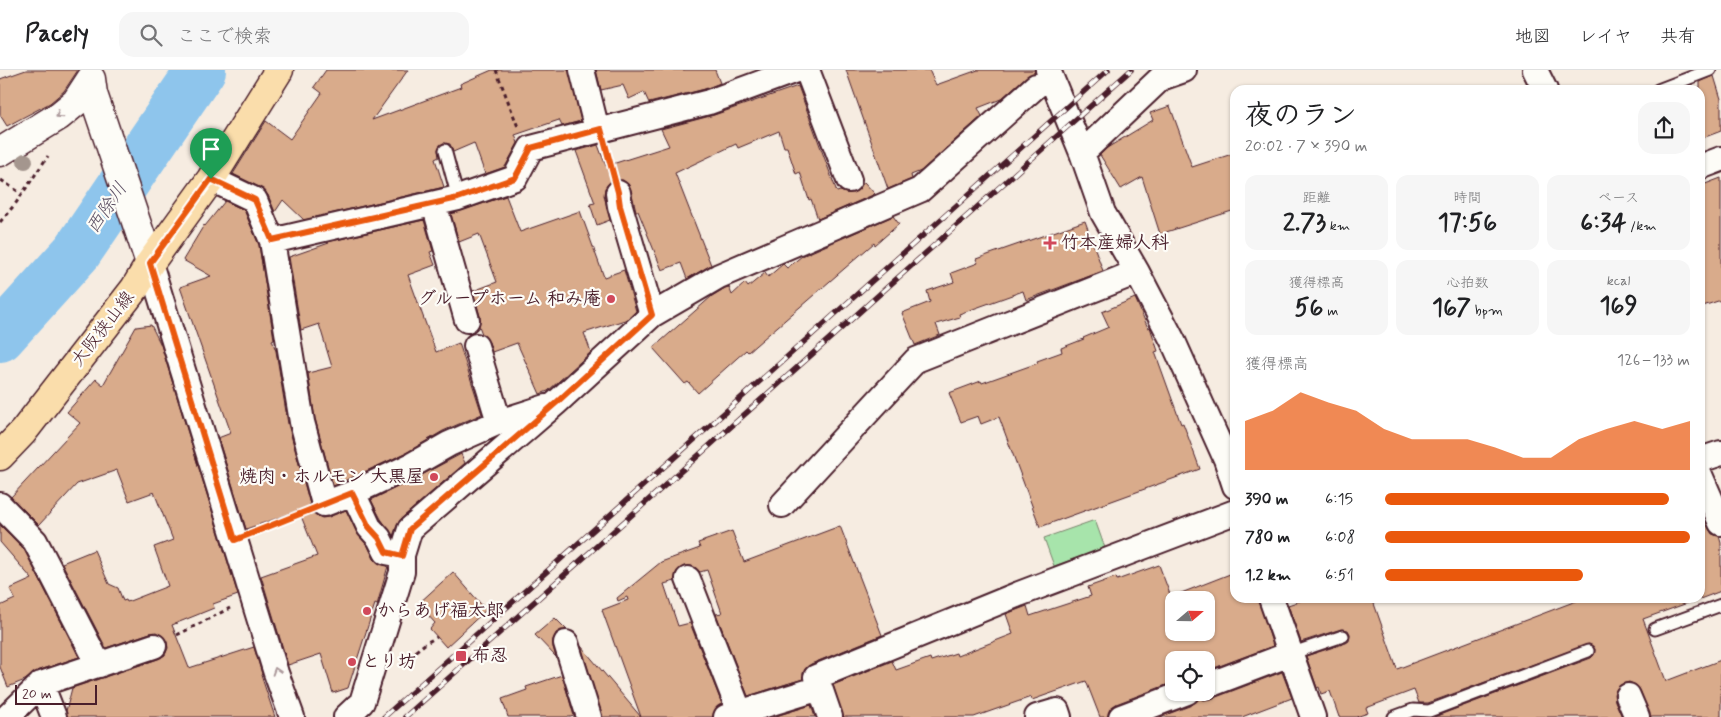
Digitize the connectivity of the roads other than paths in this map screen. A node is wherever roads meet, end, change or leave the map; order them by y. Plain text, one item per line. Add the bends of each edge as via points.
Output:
1 (279, 70) edge
2 (582, 70) edge
3 (796, 70) edge
4 (807, 70) edge
5 (1184, 70) edge
6 (1535, 70) edge
7 (1710, 70) edge
8 (92, 78) edge
9 (1044, 78) edge
10 (1542, 85) edge
11 (1671, 85) edge
12 (599, 129) junction
13 (2, 146) edge
14 (445, 150) dead end
15 (1082, 153) junction
16 (1721, 159) edge
17 (1705, 165) edge
18 (211, 179) junction
19 (849, 180) dead end
20 (618, 192) road end
21 (458, 198) junction
22 (434, 204) junction
23 (272, 240) junction
24 (148, 255) junction
25 (1138, 272) junction
26 (652, 315) junction
27 (467, 320) dead end
28 (476, 346) dead end
29 (556, 403) junction
30 (499, 422) junction
31 (1721, 454) edge
32 (0, 456) edge
33 (1230, 456) edge
34 (1705, 459) edge
35 (1705, 492) edge
36 (352, 493) junction
37 (782, 504) dead end
38 (0, 505) edge
39 (1711, 512) edge
40 (1230, 514) edge
41 (402, 556) junction
42 (688, 579) dead end
43 (1273, 603) edge
44 (1721, 605) edge
45 (1655, 629) dead end
46 (1343, 636) dead end
47 (566, 643) dead end
48 (154, 646) road end
49 (1588, 651) dead end
50 (1290, 654) junction
51 (99, 665) junction
52 (1215, 683) edge
53 (41, 684) junction
54 (820, 688) junction
55 (1165, 700) edge
56 (6, 709) edge
57 (733, 715) edge
58 (54, 717) edge
59 (292, 717) edge
60 (346, 717) edge
61 (589, 717) edge
62 (830, 717) edge
63 (1037, 717) edge
64 (1059, 717) edge
65 (1121, 717) edge
66 (1313, 717) edge
67 (1394, 717) edge

1 - 18 main road, 大阪狭山線
2 - 12 street
3 - 12 street via 709,102
4 - 19 street
5 - 15 street via 1161,78
6 - 10 street
7 - 11 lane
8 -> 13 street via 76,102 59,116
8 - 24 street
9 - 15 street
9 - 26 street via 920,190 719,276
12 - 21 street via 531,148 515,178
14 - 21 lane
15 - 25 street via 1103,212
16 - 17 street
18 - 23 street via 255,200
18 - 24 main road, 大阪狭山線
20 - 26 street
21 - 22 street
22 - 23 street
22 - 27 street
23 - 36 street via 302,422 324,504
24 - 32 main road, 大阪狭山線 via 134,288 23,432
59 -> 24 street
25 - 33 street
25 - 37 street via 916,360
26 - 29 street
28 - 30 street
29 - 30 street
29 - 41 street via 410,529
30 - 36 street
31 - 34 street
35 - 39 street
36 - 41 street via 386,552
38 - 51 street via 35,541
40 - 54 street via 1019,594 816,677
41 - 60 street via 402,572 362,702
42 - 57 street
43 - 50 street
44 - 45 lane
46 - 50 lane
47 - 61 street
48 - 51 street
49 - 67 lane via 1428,711 1413,710
50 - 52 street
50 - 66 street
51 - 53 street
53 - 56 street
53 - 58 street
54 - 57 street
54 - 62 street
55 - 65 street
63 - 64 street via 1057,710

